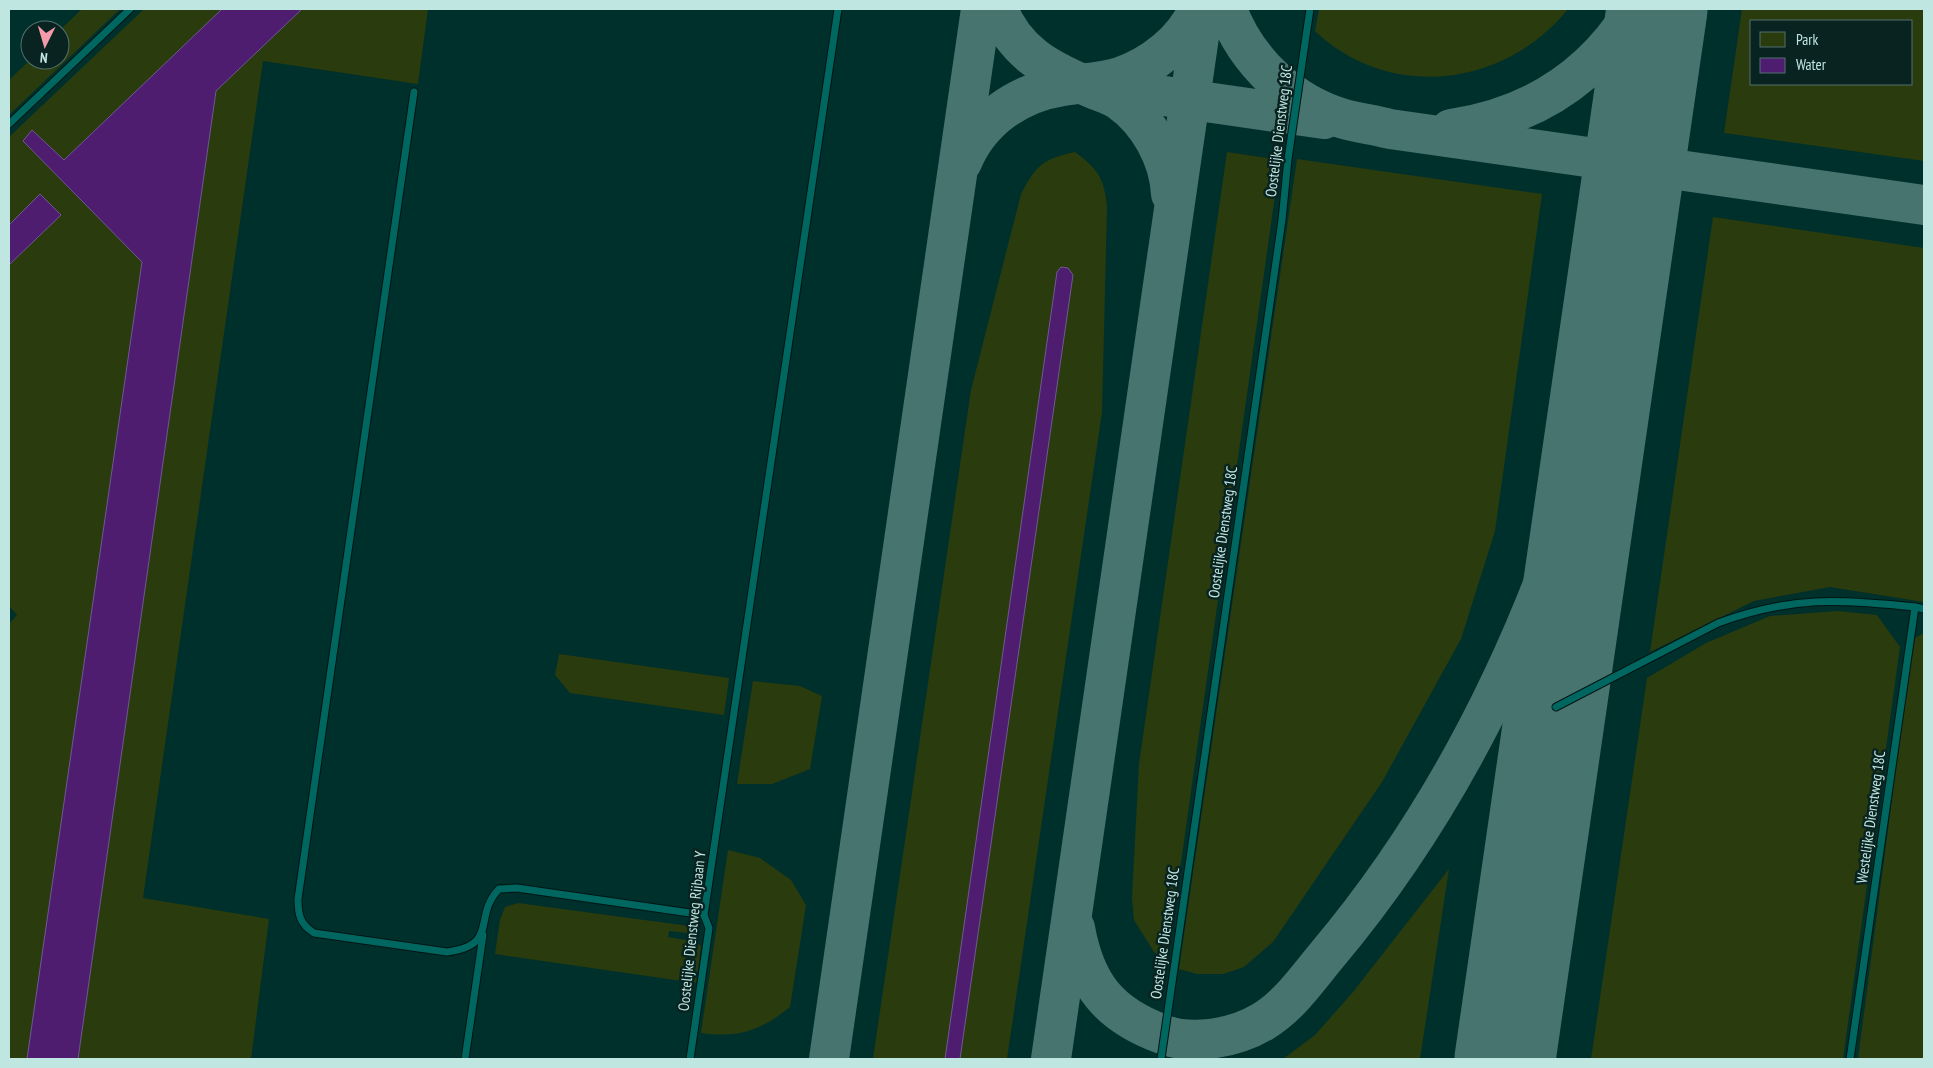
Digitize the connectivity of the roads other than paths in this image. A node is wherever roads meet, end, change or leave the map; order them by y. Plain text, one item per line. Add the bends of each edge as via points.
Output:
1 (130, 9) edge
2 (838, 9) edge
3 (1310, 9) edge
4 (414, 92) dead end
5 (9, 124) edge
6 (1915, 607) junction
7 (1924, 609) edge
8 (1556, 707) dead end
9 (704, 915) junction
10 (483, 933) junction
11 (465, 1059) edge
12 (690, 1059) edge
13 (1161, 1059) edge
14 (1850, 1059) edge

1 - 5 lane
2 - 9 lane, Oostelijke Dienstweg Rijbaan Y
3 - 13 lane, Oostelijke Dienstweg 18C
4 - 10 lane via 298,915 314,933 447,952 464,950
6 - 7 lane
6 - 8 lane via 1824,600 1774,606 1744,614 1718,623
6 - 14 lane, Westelijke Dienstweg 18C
9 - 10 lane via 517,888 499,889 490,898
9 - 12 lane, Oostelijke Dienstweg Rijbaan Y via 709,928
10 - 11 lane

